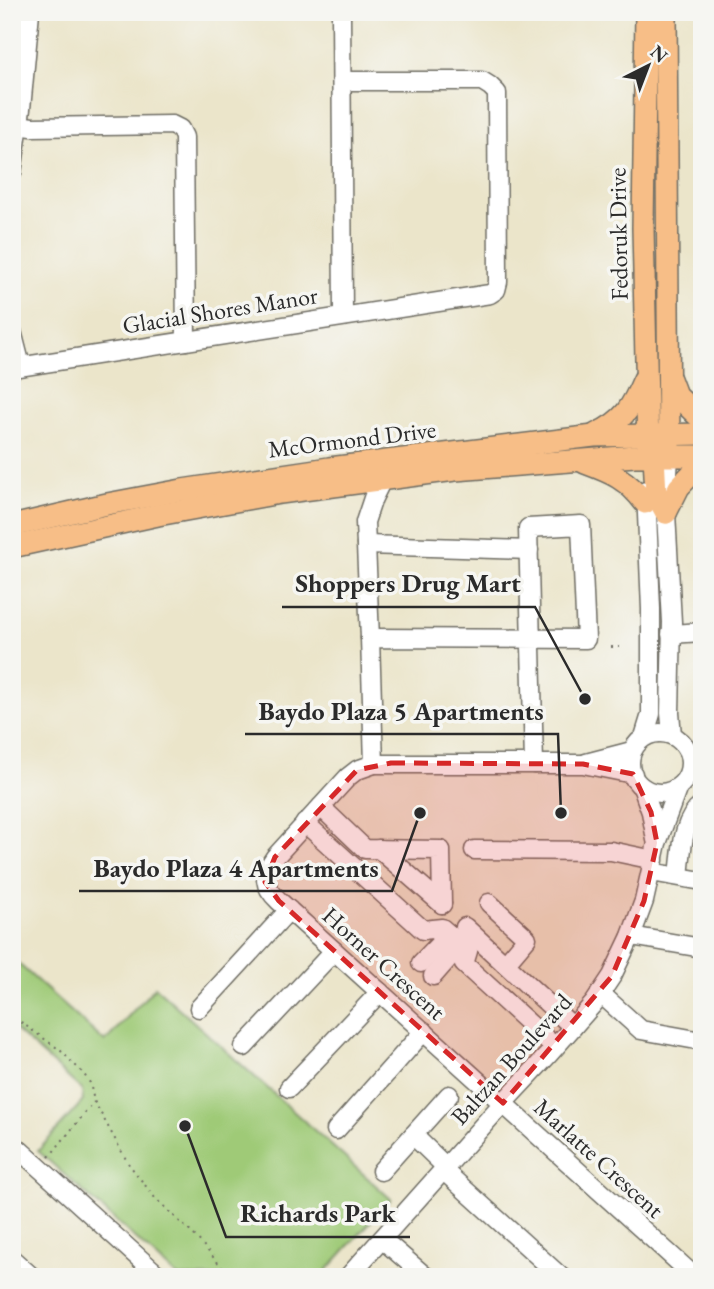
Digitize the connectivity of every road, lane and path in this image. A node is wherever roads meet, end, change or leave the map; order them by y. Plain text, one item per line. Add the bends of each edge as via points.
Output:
1 (30, 12) edge
2 (341, 12) edge
3 (646, 12) edge
4 (666, 12) edge
5 (342, 81) junction
6 (19, 125) junction
7 (12, 173) edge
8 (343, 316) junction
9 (12, 331) edge
10 (186, 341) junction
11 (17, 367) edge
12 (658, 372) junction
13 (702, 420) edge
14 (702, 434) edge
15 (594, 436) junction
16 (658, 447) junction
17 (702, 456) edge
18 (579, 461) junction
19 (702, 463) edge
20 (382, 480) junction
21 (645, 503) junction
22 (666, 513) junction
23 (12, 526) edge
24 (366, 545) junction
25 (12, 547) edge
26 (529, 550) junction
27 (702, 632) edge
28 (671, 634) junction
29 (370, 638) junction
30 (532, 639) junction
31 (611, 647) dead end
32 (622, 647) dead end
33 (672, 735) junction
34 (638, 744) junction
35 (694, 751) edge
36 (374, 764) junction
37 (534, 764) junction
38 (583, 764) junction
39 (689, 779) edge
40 (637, 780) junction
41 (702, 805) edge
42 (321, 807) junction
43 (305, 823) junction
44 (379, 849) dead end
45 (474, 850) dead end
46 (654, 858) junction
47 (680, 876) junction
48 (702, 881) edge
49 (489, 903) dead end
50 (289, 910) junction
51 (458, 935) junction
52 (631, 936) junction
53 (702, 948) edge
54 (334, 951) junction
55 (505, 964) junction
56 (427, 969) dead end
57 (380, 992) junction
58 (600, 993) junction
59 (199, 1008) dead end
60 (12, 1011) edge
61 (573, 1027) junction
62 (424, 1031) junction
63 (702, 1041) edge
64 (244, 1047) dead end
65 (555, 1047) junction
66 (289, 1088) dead end
67 (449, 1095) dead end
68 (94, 1101) junction
69 (503, 1103) junction
70 (336, 1130) dead end
71 (413, 1135) junction
72 (12, 1143) edge
73 (46, 1160) dead end
74 (445, 1169) junction
75 (381, 1171) dead end
76 (382, 1239) junction
77 (12, 1259) edge
78 (32, 1277) edge
79 (160, 1277) edge
80 (230, 1277) edge
81 (348, 1277) edge
82 (426, 1277) edge
83 (561, 1277) edge
84 (695, 1277) edge

1 - 6 street
2 - 5 street, Glacial Shores Manor
3 - 12 main road, Fedoruk Drive via 643,228
4 - 12 main road, Fedoruk Drive
5 - 8 street, Glacial Shores Manor
5 - 8 street via 482,81 497,93 498,269 496,290 490,294
6 - 7 street
6 - 10 street via 172,125 180,129 184,137
8 - 10 street, Glacial Shores Manor
9 - 11 street
10 - 11 street, Glacial Shores Manor
12 - 13 main road
12 - 15 main road via 629,411
12 - 16 main road, Fedoruk Drive
14 - 16 main road, McOrmond Drive
15 - 16 main road, McOrmond Drive
15 - 23 main road, McOrmond Drive via 233,481
16 - 17 main road, McOrmond Drive
16 - 18 main road, McOrmond Drive
16 - 21 street
16 - 22 main road, Fedoruk Drive via 656,495
18 - 20 main road, McOrmond Drive
18 - 21 main road via 618,475
19 - 22 main road via 679,487
20 - 24 street via 365,522
20 - 25 main road, McOrmond Drive via 158,515
21 - 34 street via 650,713
22 - 28 street
24 - 26 street
24 - 29 street
26 - 30 street
26 - 30 street via 528,528 580,525 586,639
27 - 28 street
28 - 33 street
29 - 30 street
29 - 36 street
30 - 37 street
31 - 32 path
33 - 34 street via 653,733
33 - 35 street
34 - 38 street
34 - 40 street via 630,760
35 - 39 street
36 - 37 street
36 - 42 street, Horner Crescent via 356,769
37 - 38 street
38 - 40 street
39 - 40 street via 660,793
39 - 46 street, Baltzan Boulevard
40 - 46 street, Baltzan Boulevard via 652,813
41 - 47 street via 688,822
42 - 43 street, Horner Crescent
42 - 44 street via 365,849
43 - 50 street, Horner Crescent via 267,867 265,882
43 - 51 street via 423,930 442,928
45 - 46 street via 611,851
46 - 47 street
46 - 52 street, Baltzan Boulevard
47 - 48 street
49 - 55 street via 527,938
50 - 54 street, Horner Crescent
50 - 59 street
51 - 55 street
51 - 56 street
51 - 65 street via 468,951 464,964
52 - 53 street
52 - 58 street, Baltzan Boulevard
54 - 57 street, Horner Crescent
54 - 64 street
55 - 61 street
57 - 62 street, Horner Crescent
57 - 66 street
58 - 61 street, Baltzan Boulevard
58 - 63 street via 641,1030
60 - 68 path via 73,1062 90,1083
61 - 65 street, Baltzan Boulevard
62 - 69 street, Horner Crescent
62 - 70 street
65 - 69 street, Baltzan Boulevard
67 - 71 street
68 - 73 path
68 - 80 path via 128,1163 155,1198
69 - 74 street, Baltzan Boulevard
69 - 84 street, Marlatte Crescent
71 - 74 street
71 - 75 street
72 - 79 street
74 - 76 street, Baltzan Boulevard
74 - 83 street
76 - 81 street, Baltzan Boulevard
76 - 82 street
77 - 78 street

